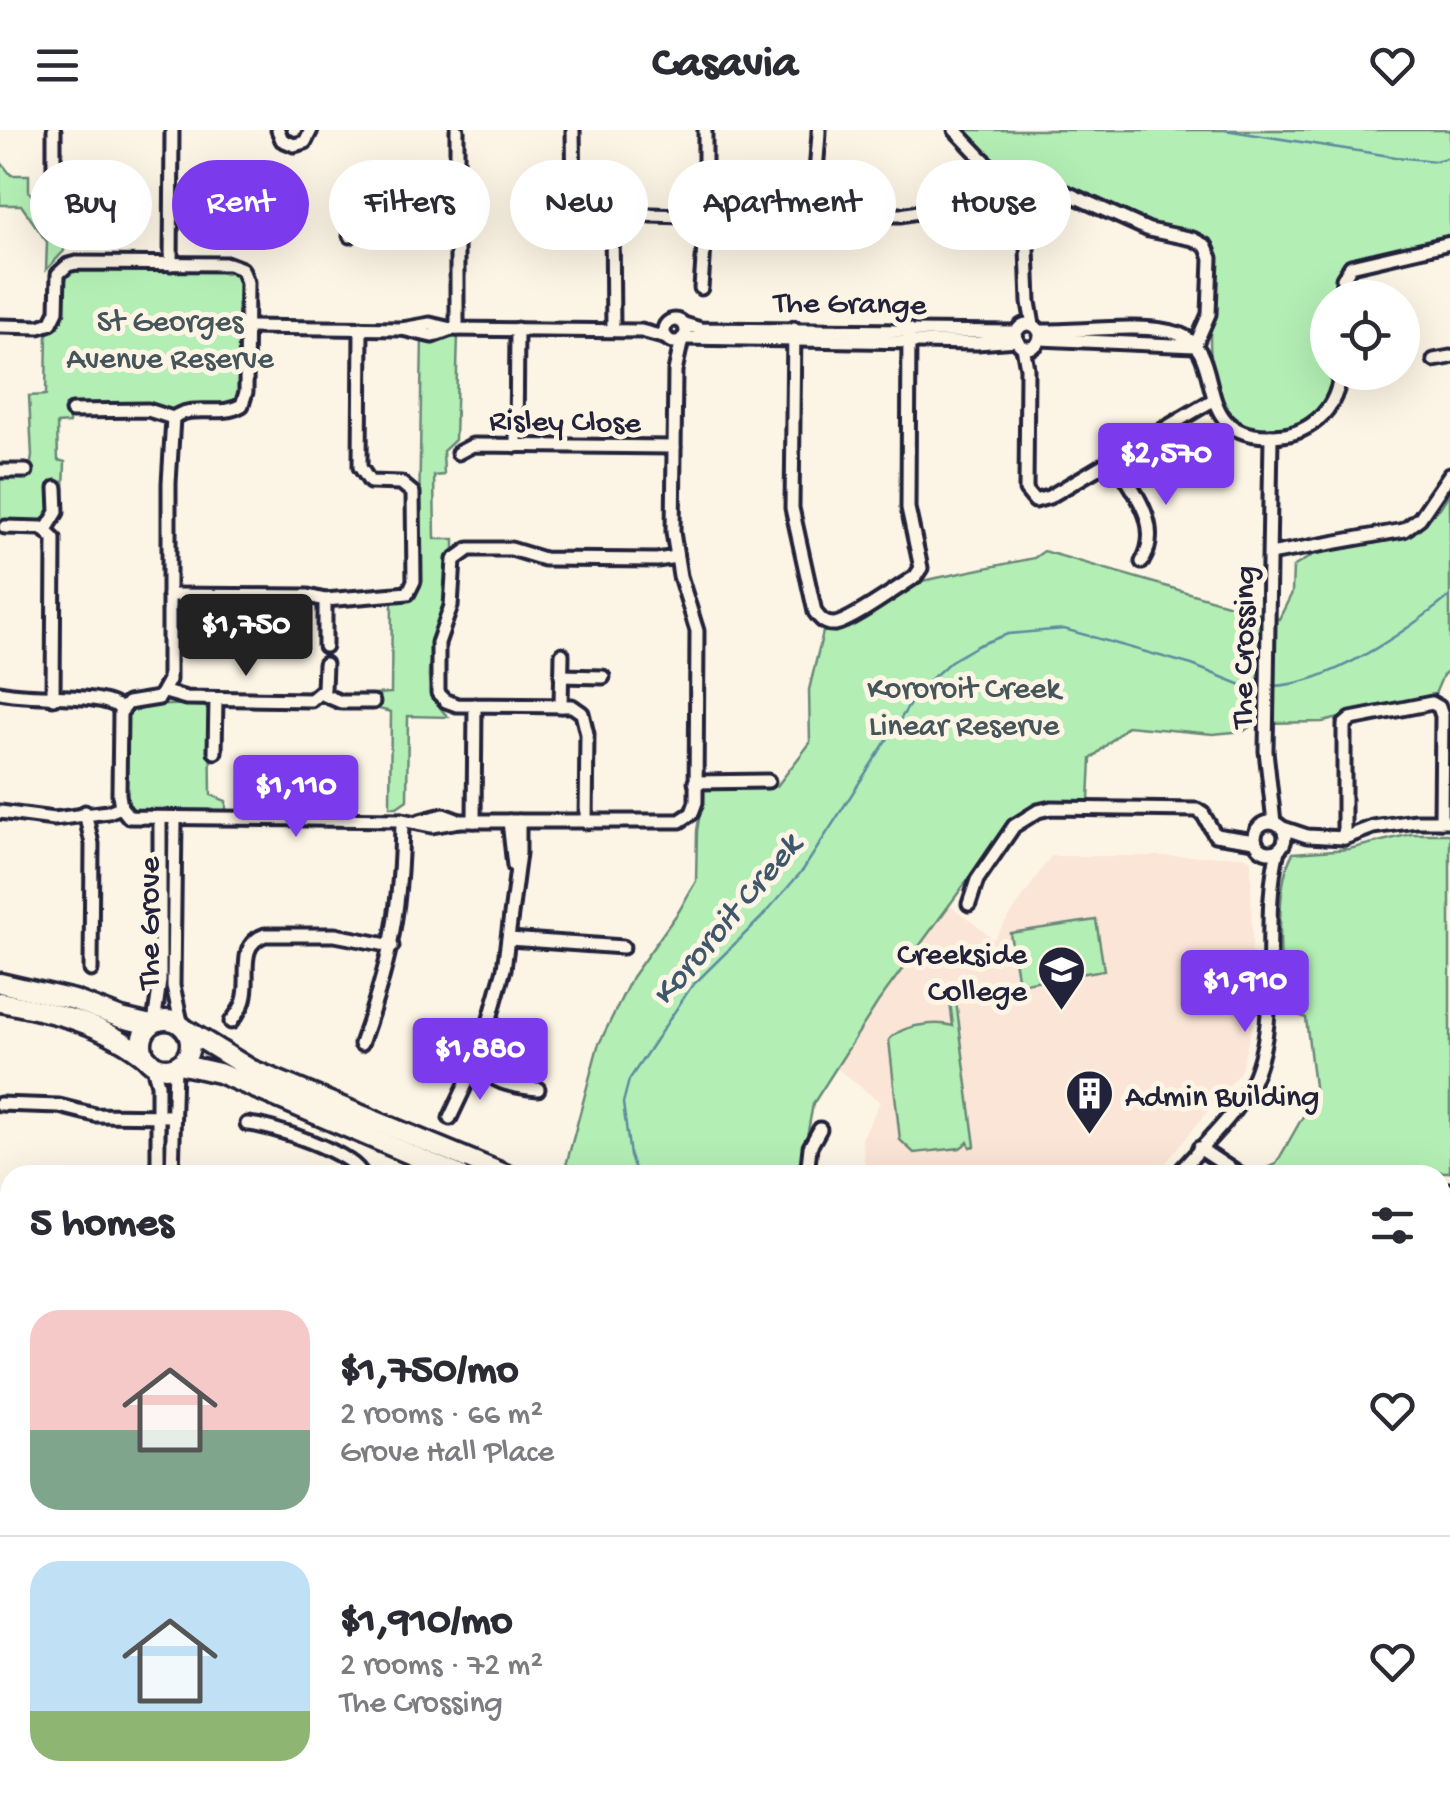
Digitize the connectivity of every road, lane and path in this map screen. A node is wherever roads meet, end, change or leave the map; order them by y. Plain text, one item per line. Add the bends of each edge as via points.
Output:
1 (54, 130) edge
2 (172, 130) edge
3 (278, 130) edge
4 (311, 130) edge
5 (573, 130) edge
6 (705, 130) edge
7 (819, 130) edge
8 (955, 130) edge
9 (458, 132) edge
10 (54, 160) edge
11 (458, 160) edge
12 (573, 160) edge
13 (706, 160) edge
14 (984, 160) edge
15 (1071, 195) edge
16 (916, 213) edge
17 (1450, 244) edge
18 (457, 250) edge
19 (612, 250) edge
20 (704, 250) edge
21 (1027, 250) edge
22 (171, 264) junction
23 (1342, 280) edge
24 (701, 288) dead end
25 (668, 323) junction
26 (684, 324) junction
27 (0, 326) edge
28 (246, 327) junction
29 (361, 328) junction
30 (794, 328) junction
31 (454, 329) junction
32 (517, 330) junction
33 (613, 330) junction
34 (640, 331) junction
35 (709, 334) junction
36 (909, 336) junction
37 (1028, 336) junction
38 (675, 339) junction
39 (794, 342) junction
40 (1195, 346) junction
41 (1450, 357) edge
42 (1434, 360) dead end
43 (1338, 390) edge
44 (1213, 400) junction
45 (72, 411) dead end
46 (173, 418) junction
47 (1271, 436) junction
48 (516, 446) junction
49 (674, 447) junction
50 (458, 453) dead end
51 (1114, 459) junction
52 (0, 471) edge
53 (26, 471) dead end
54 (1450, 474) edge
55 (56, 488) dead end
56 (5, 528) dead end
57 (46, 530) junction
58 (1270, 554) junction
59 (676, 557) junction
60 (1142, 562) dead end
61 (169, 595) junction
62 (326, 600) junction
63 (325, 646) dead end
64 (562, 654) dead end
65 (325, 664) dead end
66 (561, 676) junction
67 (603, 676) dead end
68 (0, 692) edge
69 (165, 692) junction
70 (322, 694) junction
71 (53, 698) junction
72 (216, 699) junction
73 (373, 702) dead end
74 (475, 705) junction
75 (561, 706) junction
76 (122, 709) junction
77 (215, 752) dead end
78 (768, 781) dead end
79 (696, 782) junction
80 (121, 807) junction
81 (0, 812) edge
82 (85, 812) junction
83 (160, 819) junction
84 (174, 819) junction
85 (402, 820) junction
86 (474, 821) junction
87 (514, 821) junction
88 (1446, 821) edge
89 (586, 822) junction
90 (1269, 836) junction
91 (1344, 838) junction
92 (969, 904) dead end
93 (509, 939) junction
94 (392, 946) junction
95 (622, 947) dead end
96 (91, 970) dead end
97 (0, 983) edge
98 (0, 1002) edge
99 (231, 1022) dead end
100 (153, 1024) junction
101 (183, 1027) junction
102 (361, 1044) dead end
103 (151, 1062) junction
104 (176, 1065) junction
105 (482, 1069) junction
106 (538, 1089) dead end
107 (0, 1104) edge
108 (165, 1116) junction
109 (450, 1118) dead end
110 (247, 1124) dead end
111 (820, 1129) dead end
112 (1199, 1148) junction
113 (159, 1165) edge
114 (171, 1165) edge
115 (355, 1165) edge
116 (436, 1165) edge
117 (483, 1165) edge
118 (807, 1165) edge
119 (1185, 1165) edge
120 (1225, 1165) edge

1 - 10 street
2 - 22 street
3 - 4 street via 294,146
5 - 12 street
6 - 13 street
7 - 16 street via 822,210
8 - 14 street
9 - 11 street
15 - 40 street via 1148,230 1206,246 1209,314
17 - 23 street via 1351,266
18 - 31 street
19 - 33 street
20 - 24 street
21 - 37 street
22 - 27 street via 68,265 58,274 50,323
22 - 28 street via 242,269
25 - 26 street, The Grange
25 - 34 street, The Grange
25 - 38 street via 664,328
26 - 35 street, The Grange
26 - 38 street
28 - 29 street
28 - 46 street via 242,405
29 - 31 street via 432,336
29 - 62 street via 360,467 370,482 400,483 414,493 414,581 403,596
30 - 35 street, The Grange
30 - 36 street, The Grange
30 - 39 street
31 - 32 street
32 - 33 street
32 - 48 street
33 - 34 street
34 - 38 street, The Grange
35 - 38 street, The Grange
35 - 39 street, The Grange
36 - 37 street, The Grange
36 - 39 street, The Grange
36 - 39 street via 908,508 921,568 832,624 815,612 794,525
37 - 40 street, The Grange via 1154,330 1180,334
37 - 51 street via 1030,498 1044,500
38 - 49 street
40 - 44 street
41 - 42 street
43 - 47 street via 1323,415 1294,434
44 - 47 street via 1231,425
44 - 51 street
45 - 46 street via 148,410
46 - 61 street
47 - 58 street, The Crossing
48 - 49 street, Risley Close
48 - 50 street, Risley Close via 473,445
49 - 59 street
51 - 60 street via 1152,531
52 - 53 street
54 - 58 street via 1404,530
55 - 57 street via 56,512
56 - 57 street
57 - 71 street via 54,545
58 - 90 street, The Crossing
59 - 74 street via 544,559 511,549 462,551 452,566 437,688 446,702
59 - 79 street via 696,631
61 - 62 street
61 - 69 street
62 - 63 street
64 - 66 street
65 - 70 street
66 - 67 street
66 - 75 street
68 - 71 street
69 - 72 street
69 - 76 street
70 - 72 street via 311,700
70 - 73 street
71 - 76 street via 103,698
72 - 77 street
74 - 75 street
74 - 86 street
75 - 89 street via 578,709 585,720
76 - 80 street
78 - 79 street
79 - 89 street via 692,813 680,822
80 - 82 street
80 - 83 street via 135,819
81 - 82 street via 48,819
82 - 96 street via 92,844
83 - 84 street
83 - 100 street, The Grove via 160,980
84 - 85 street
84 - 101 street, The Grove via 174,986
85 - 86 street via 432,826
85 - 94 street
86 - 87 street
87 - 89 street
87 - 93 street
88 - 91 street via 1373,827
88 - 91 street via 1442,716 1432,703 1344,725
90 - 91 street
90 - 92 street via 1213,834 1197,810 1044,809 1014,826
90 - 112 street, The Crossing via 1261,1060 1248,1089
93 - 95 street
93 - 105 street via 480,1051
94 - 99 street via 334,936 256,938 248,949 244,1000
94 - 102 street
97 - 100 main road
98 - 103 main road via 96,1026
100 - 101 main road via 168,1020
100 - 103 main road via 143,1038
101 - 104 main road via 189,1052
101 - 117 main road via 250,1069
103 - 104 main road
103 - 108 street
104 - 108 street
104 - 116 main road via 218,1073
105 - 106 street
105 - 109 street via 467,1082
107 - 108 street
108 - 113 street
108 - 114 street
110 - 115 street via 272,1127
111 - 118 street
112 - 119 street, The Crossing
112 - 120 street

